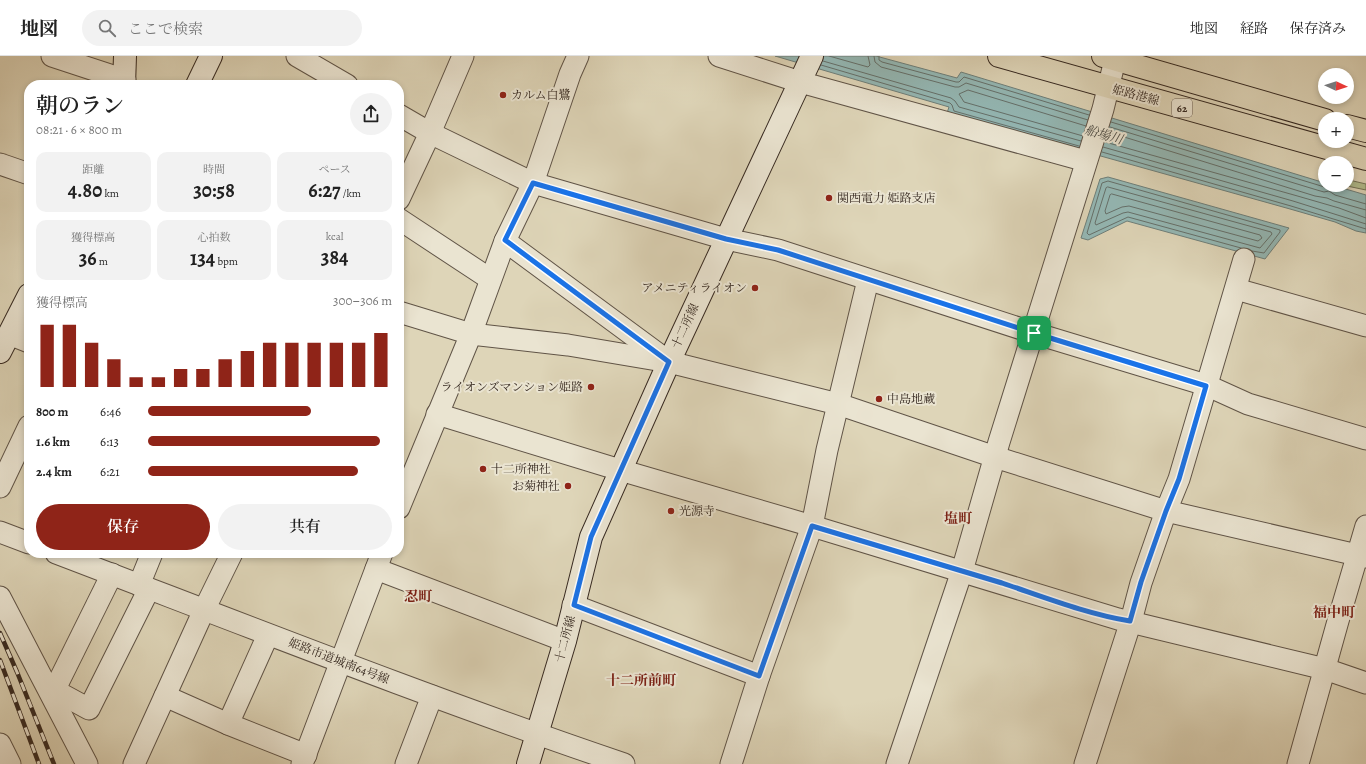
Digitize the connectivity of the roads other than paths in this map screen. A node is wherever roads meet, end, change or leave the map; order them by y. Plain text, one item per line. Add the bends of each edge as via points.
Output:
1 (52, 56) edge
2 (125, 56) edge
3 (211, 56) edge
4 (297, 56) edge
5 (464, 56) edge
6 (578, 56) edge
7 (719, 56) edge
8 (812, 56) edge
9 (999, 56) edge
10 (1112, 57) edge
11 (327, 64) edge
12 (116, 80) edge
13 (124, 80) edge
14 (202, 80) edge
15 (342, 80) edge
16 (800, 82) junction
17 (1109, 88) junction
18 (404, 118) edge
19 (1318, 118) edge
20 (1354, 128) edge
21 (1366, 132) edge
22 (430, 133) junction
23 (1366, 160) edge
24 (1086, 161) junction
25 (0, 164) edge
26 (24, 172) edge
27 (533, 183) junction
28 (404, 188) edge
29 (404, 222) edge
30 (726, 239) junction
31 (505, 240) junction
32 (1244, 259) dead end
33 (490, 279) junction
34 (868, 280) junction
35 (1236, 289) junction
36 (24, 310) edge
37 (404, 314) edge
38 (1366, 326) edge
39 (1034, 333) junction
40 (471, 334) junction
41 (13, 343) edge
42 (669, 362) junction
43 (1206, 386) junction
44 (838, 404) junction
45 (437, 414) junction
46 (24, 437) edge
47 (1366, 439) edge
48 (995, 457) junction
49 (620, 470) junction
50 (404, 478) edge
51 (0, 487) edge
52 (1166, 511) junction
53 (812, 526) junction
54 (1366, 526) edge
55 (0, 532) edge
56 (24, 541) edge
57 (1362, 556) edge
58 (69, 558) edge
59 (151, 558) edge
60 (230, 558) edge
61 (379, 561) edge
62 (962, 571) junction
63 (112, 574) junction
64 (144, 587) junction
65 (0, 597) edge
66 (574, 605) junction
67 (204, 610) junction
68 (1130, 621) junction
69 (268, 635) junction
70 (565, 641) junction
71 (342, 663) junction
72 (1325, 670) junction
73 (759, 676) junction
74 (1366, 683) edge
75 (53, 693) junction
76 (165, 696) junction
77 (432, 696) junction
78 (228, 724) junction
79 (537, 735) junction
80 (0, 744) edge
81 (304, 760) edge
82 (10, 764) edge
83 (87, 764) edge
84 (134, 764) edge
85 (406, 764) edge
86 (528, 764) edge
87 (624, 764) edge
88 (731, 764) edge
89 (897, 764) edge
90 (1085, 764) edge
91 (1298, 764) edge

1 - 12 street
2 - 13 street
3 - 14 street
4 - 11 street
5 - 22 street
6 - 27 street
7 - 16 street
8 - 16 street, 十二所線
9 - 17 main road, 姫路港線 / 62
10 - 17 street
10 - 19 main road, 62
11 - 15 street
16 - 24 street
16 - 30 street, 十二所線
17 - 23 main road, 姫路港線 / 62
17 - 24 street
18 - 22 street
20 - 21 main road
22 - 27 street
22 - 28 street
24 - 39 street
25 - 26 street
27 - 30 street
27 - 31 street
29 - 33 street
30 - 34 street via 778,250
30 - 42 street, 十二所線
31 - 33 street
31 - 42 street
32 - 35 street
33 - 40 street
34 - 39 street
34 - 44 street
35 - 38 street
35 - 43 street
36 - 41 street
37 - 40 street
39 - 43 street
39 - 48 street
40 - 42 street via 568,345
40 - 45 street
42 - 44 street
42 - 49 street, 十二所線
43 - 47 street via 1248,404
43 - 52 street via 1179,479
44 - 48 street
44 - 53 street via 826,450
45 - 49 street
45 - 50 street
46 - 51 street
48 - 52 street
48 - 62 street
49 - 53 street
49 - 66 street, 十二所線 via 591,537
52 - 57 street
52 - 68 street
53 - 62 street
53 - 73 street
54 - 57 street
55 - 56 street
57 - 72 street
58 - 63 street, 姫路市道城南64号線
59 - 64 street
60 - 67 street
61 - 70 street
61 - 71 street
62 - 68 street
62 - 89 street
63 - 64 street, 姫路市道城南64号線
63 - 75 street
64 - 67 street, 姫路市道城南64号線
64 - 75 street via 89,710
65 - 75 street
66 - 70 street, 十二所線
66 - 73 street
67 - 69 street, 姫路市道城南64号線
67 - 76 street
68 - 72 street
68 - 90 street
69 - 71 street, 姫路市道城南64号線
69 - 78 street
70 - 79 street, 十二所線
71 - 77 street, 姫路市道城南64号線
71 - 81 street
72 - 74 street
72 - 91 street
73 - 88 street
75 - 83 street
76 - 78 street
76 - 84 street
77 - 79 street, 姫路市道城南64号線
77 - 85 street
78 - 81 street
79 - 86 street, 十二所線
79 - 87 street, 姫路市道城南64号線
80 - 82 street

